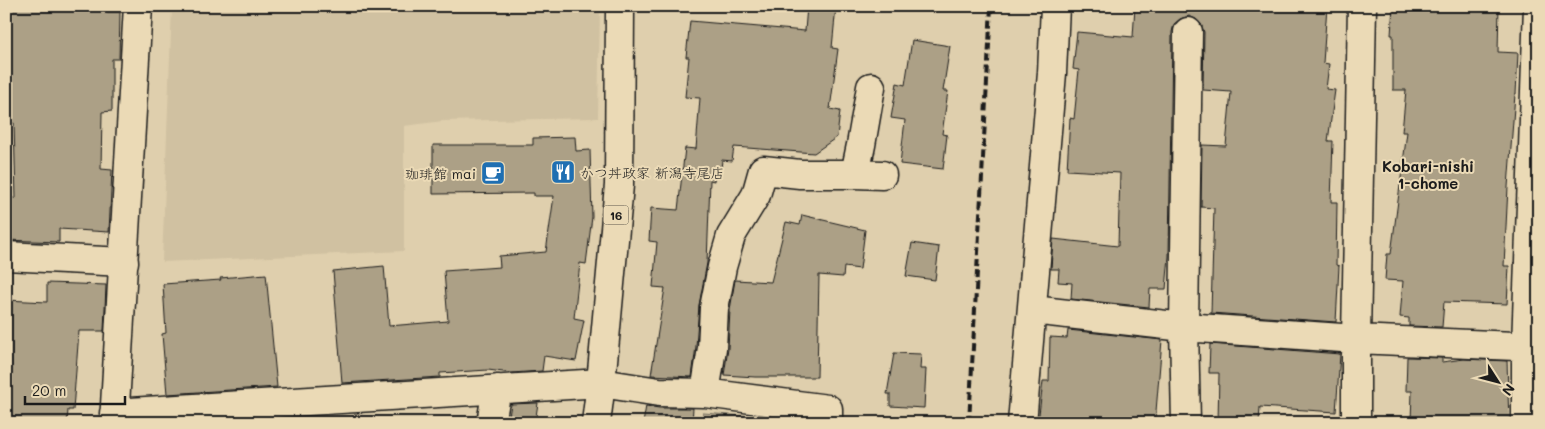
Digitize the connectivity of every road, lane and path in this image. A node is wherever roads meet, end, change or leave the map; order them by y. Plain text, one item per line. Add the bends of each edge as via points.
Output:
1 (138, 6) edge
2 (620, 6) edge
3 (1055, 6) edge
4 (1362, 6) edge
5 (1538, 6) edge
6 (1188, 32) dead end
7 (871, 87) dead end
8 (855, 174) junction
9 (882, 175) dead end
10 (6, 256) edge
11 (124, 262) junction
12 (1032, 310) junction
13 (1184, 327) junction
14 (1356, 339) junction
15 (1533, 346) edge
16 (601, 383) junction
17 (498, 389) junction
18 (704, 393) junction
19 (114, 418) edge
20 (491, 423) edge
21 (596, 423) edge
22 (828, 423) edge
23 (1022, 423) edge
24 (1186, 423) edge
25 (1356, 423) edge
26 (1526, 423) edge

1 - 11 street
2 - 16 street, 16 via 619,185
3 - 12 street
4 - 14 street
5 - 15 street
6 - 13 street
7 - 8 street
8 - 9 street
8 - 18 street via 763,170 756,196 731,236 722,267
10 - 11 street
11 - 19 street
12 - 13 street
12 - 23 street
13 - 14 street
13 - 24 street
14 - 15 street
14 - 25 street
15 - 26 street
16 - 17 street
16 - 18 street via 659,392
16 - 21 street, 16
17 - 19 street
17 - 20 street
18 - 22 street via 828,409

